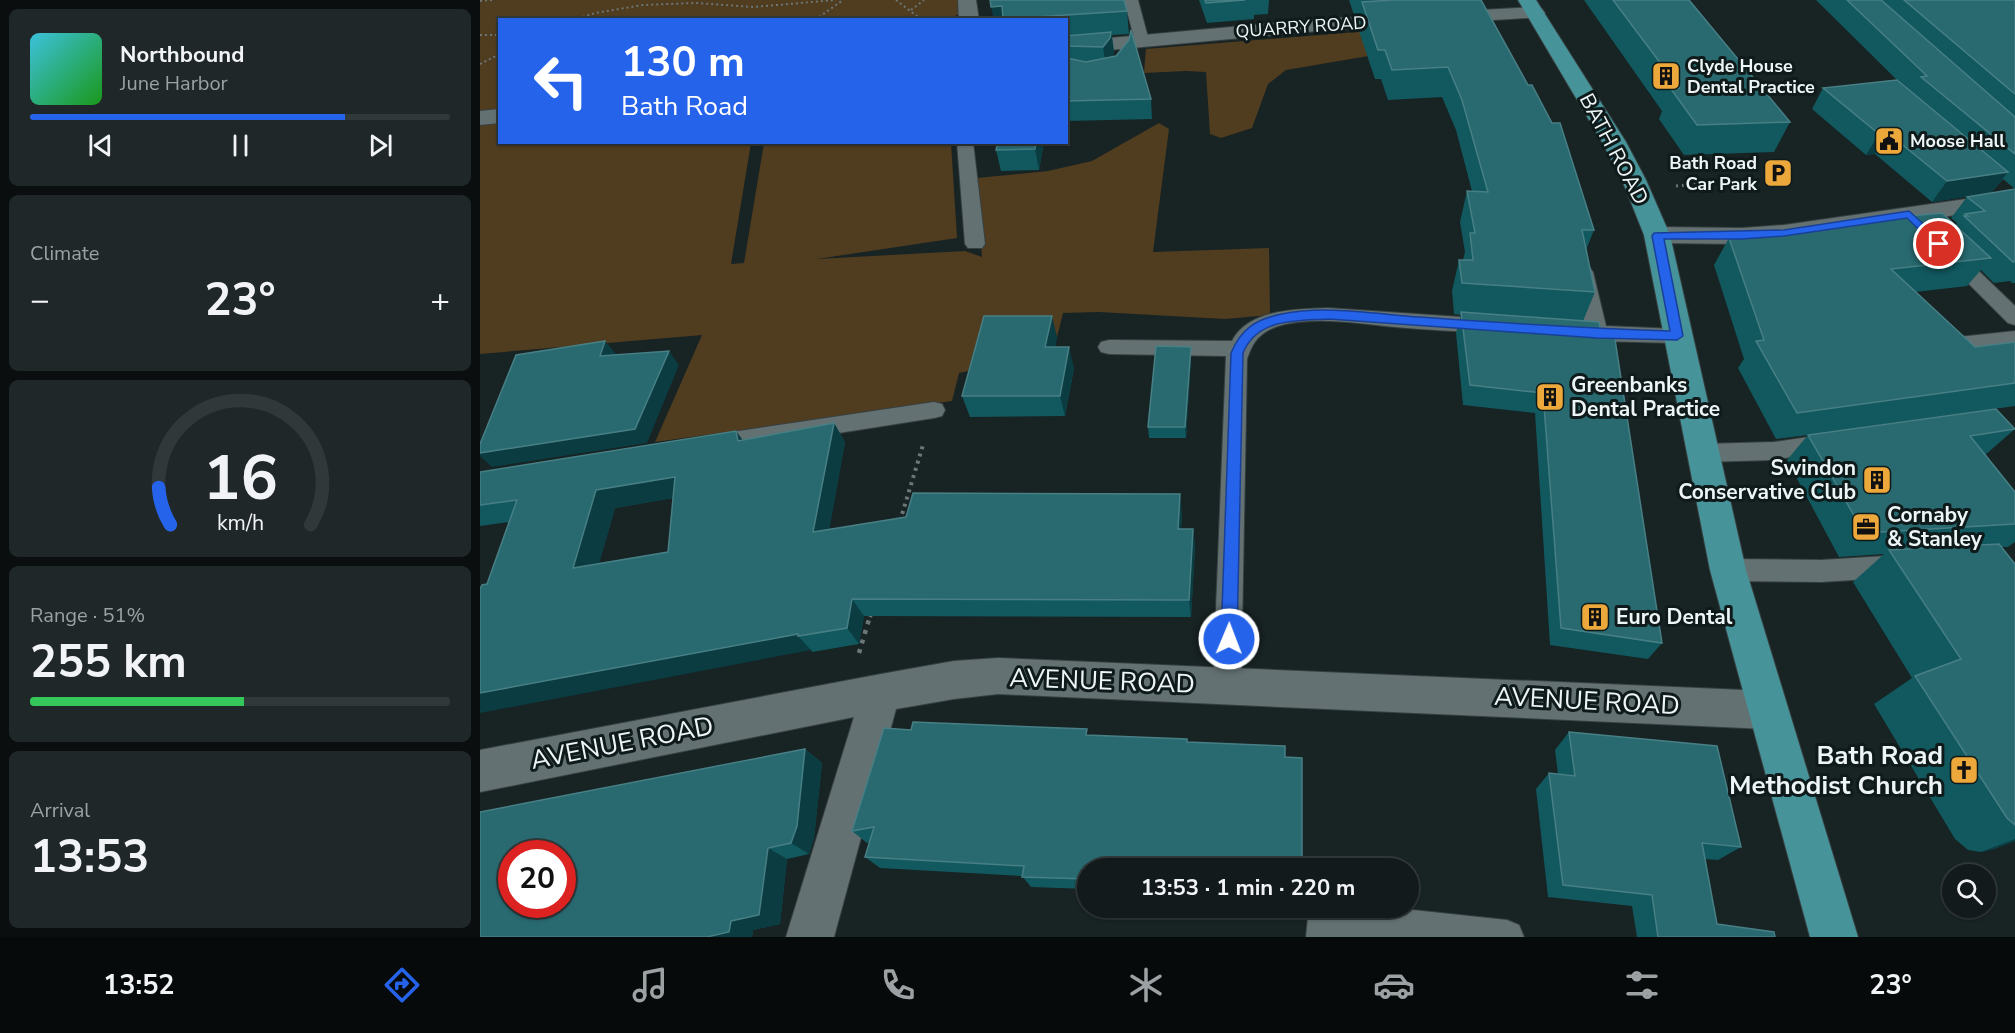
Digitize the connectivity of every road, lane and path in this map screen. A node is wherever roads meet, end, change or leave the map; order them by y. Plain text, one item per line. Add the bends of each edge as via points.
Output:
1 (492, 0) edge
2 (836, 0) edge
3 (843, 0) edge
4 (896, 0) edge
5 (924, 0) edge
6 (967, 0) edge
7 (1131, 0) edge
8 (480, 1) edge
9 (1531, 7) edge
10 (911, 10) junction
11 (579, 18) edge
12 (818, 18) edge
13 (920, 18) edge
14 (969, 18) edge
15 (480, 35) edge
16 (498, 35) edge
17 (1068, 48) edge
18 (1129, 48) junction
19 (498, 55) edge
20 (481, 63) edge
21 (498, 116) edge
22 (480, 118) edge
23 (965, 144) edge
24 (2007, 194) edge
25 (1658, 236) junction
26 (975, 244) dead end
27 (1942, 246) edge
28 (1583, 272) edge
29 (2015, 318) edge
30 (1515, 328) edge
31 (1562, 331) edge
32 (1597, 334) junction
33 (1677, 336) junction
34 (2015, 338) edge
35 (1949, 345) edge
36 (1109, 347) dead end
37 (1238, 349) junction
38 (934, 410) joint
39 (1853, 440) edge
40 (687, 448) edge
41 (1703, 453) junction
42 (897, 532) edge
43 (1924, 565) edge
44 (1728, 570) junction
45 (872, 610) edge
46 (1227, 686) junction
47 (863, 696) junction
48 (1767, 710) junction
49 (480, 771) edge
50 (810, 937) edge
51 (1323, 937) edge
52 (1507, 937) edge
53 (1834, 937) edge

1 - 8 path
2 - 11 path via 753,8 696,3 643,5
3 - 12 path
4 - 10 path
5 - 10 path
6 - 14 street
7 - 18 lane
9 - 18 street, QUARRY ROAD
9 - 25 main road, BATH ROAD via 1614,142
10 - 13 path
15 - 16 path
17 - 18 street, QUARRY ROAD
19 - 20 path
21 - 22 street
23 - 26 lane
24 - 25 street via 1917,222 1742,236
25 - 33 main road, BATH ROAD
27 - 29 lane
28 - 32 lane
30 - 37 lane via 1308,315 1268,322 1254,329
31 - 32 lane
32 - 33 lane
33 - 41 main road, BATH ROAD
34 - 35 lane
36 - 37 lane
37 - 46 lane
38 - 40 lane
38 - 42 path
39 - 41 lane via 1774,451
41 - 44 main road, BATH ROAD
43 - 44 lane via 1821,571
44 - 48 main road, BATH ROAD
45 - 47 path
46 - 47 street, AVENUE ROAD via 998,676
46 - 48 street, AVENUE ROAD
47 - 49 street, AVENUE ROAD
47 - 50 street
48 - 53 main road, BATH ROAD
51 - 52 lane via 1325,917

